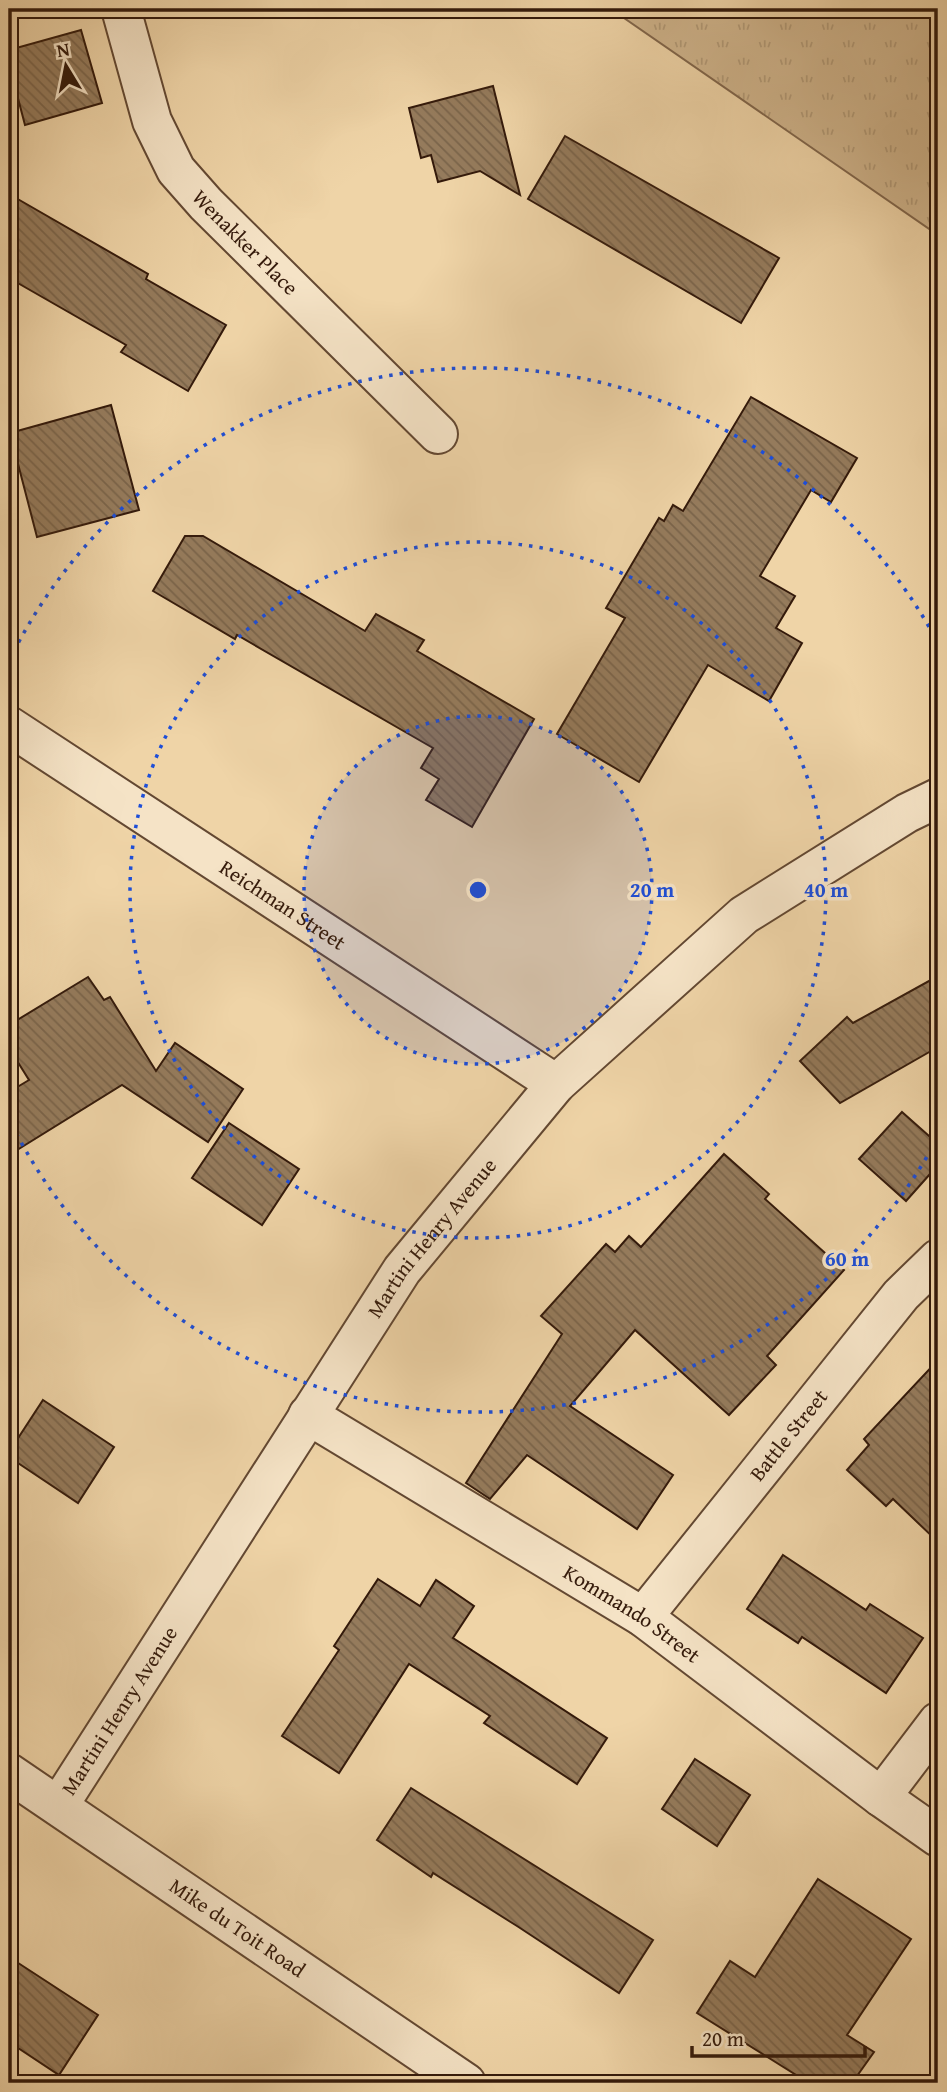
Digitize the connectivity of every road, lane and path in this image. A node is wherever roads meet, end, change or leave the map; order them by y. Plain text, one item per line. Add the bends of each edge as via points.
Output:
1 (121, 9) edge
2 (438, 434) dead end
3 (9, 726) edge
4 (938, 797) edge
5 (556, 1084) junction
6 (938, 1259) edge
7 (308, 1415) junction
8 (643, 1617) junction
9 (938, 1722) edge
10 (9, 1773) edge
11 (881, 1797) junction
12 (60, 1805) junction
13 (938, 1837) edge
14 (466, 2083) edge

1 - 2 street, Wenakker Place via 152,121 176,170
3 - 5 street, Reichman Street
4 - 5 street, Martini Henry Avenue via 744,915
5 - 7 street, Martini Henry Avenue via 402,1270
6 - 8 street, Battle Street via 901,1295
7 - 8 street, Kommando Street
7 - 12 street, Martini Henry Avenue
8 - 11 street, Kommando Street
9 - 11 street
10 - 12 street, Mike du Toit Road
11 - 13 street, Kommando Street
12 - 14 street, Mike du Toit Road

